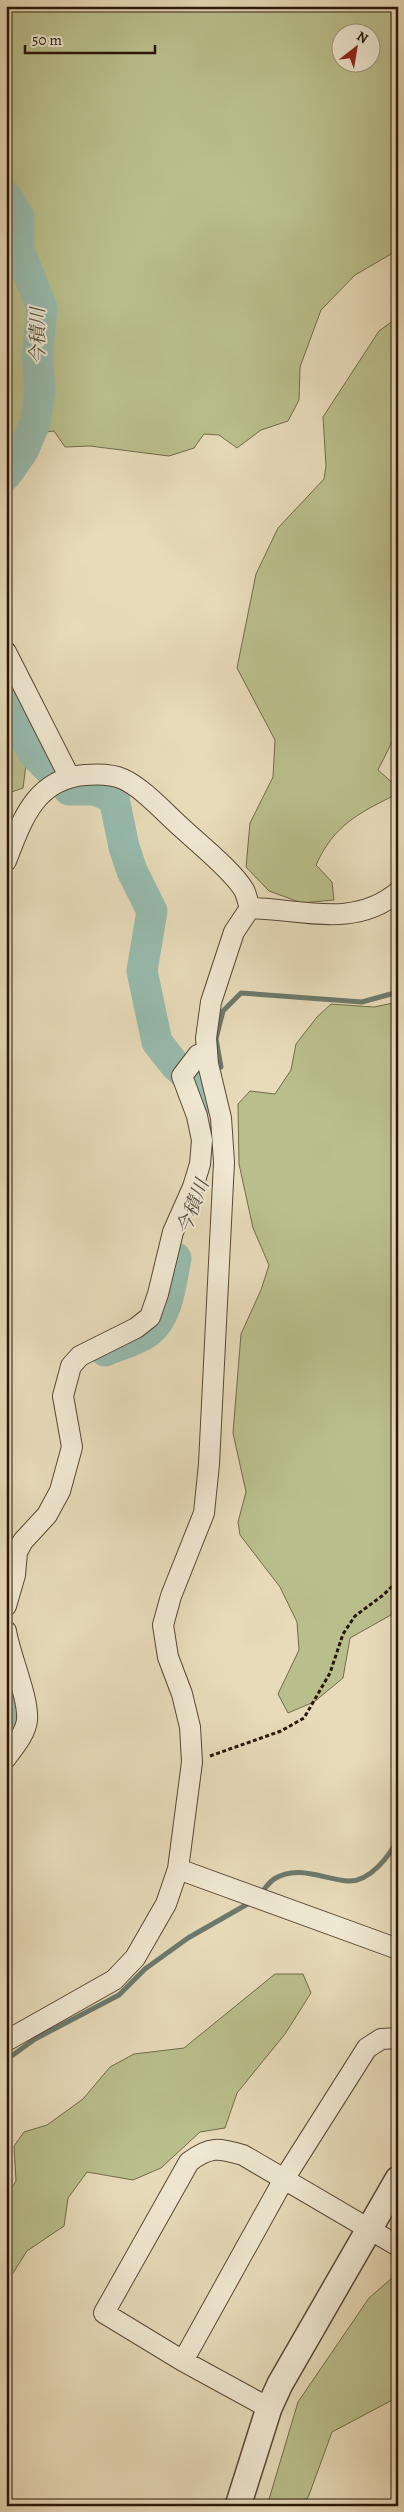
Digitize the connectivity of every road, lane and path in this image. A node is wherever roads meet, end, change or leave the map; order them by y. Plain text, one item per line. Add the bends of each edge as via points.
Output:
1 (6, 652) edge
2 (69, 776) junction
3 (6, 861) edge
4 (398, 892) edge
5 (250, 908) junction
6 (207, 1052) junction
7 (398, 1581) edge
8 (6, 1606) edge
9 (6, 1631) edge
10 (6, 1758) edge
11 (192, 1762) junction
12 (178, 1868) junction
13 (398, 1949) edge
14 (398, 2038) edge
15 (6, 2041) edge
16 (284, 2179) junction
17 (398, 2179) edge
18 (368, 2229) junction
19 (398, 2246) edge
20 (183, 2361) junction
21 (269, 2408) junction
22 (238, 2506) edge

1 - 2 street
2 - 3 street via 51,785 33,802 19,826
2 - 5 street via 98,774 123,779 220,864 244,890
4 - 5 street via 344,916
5 - 6 street via 234,932 211,1002
6 - 8 street via 198,1055 182,1076 202,1140 200,1164 173,1232 150,1317 80,1356 71,1366 63,1396 71,1438 60,1491 47,1515 17,1552 15,1575
6 - 11 street via 221,1118 224,1162 209,1464 204,1514 171,1596 163,1625 168,1657 190,1727
7 - 11 path via 355,1616 343,1634 330,1673 304,1718 282,1731
9 - 10 street via 27,1721 20,1739
11 - 12 street
12 - 13 street
12 - 15 street via 166,1904 135,1958 114,1980
14 - 16 street via 382,2039 367,2048
16 - 18 street
16 - 20 street
16 - 20 street via 243,2156 223,2149 204,2151 189,2162 126,2272 104,2313
17 - 18 street
18 - 19 street
18 - 21 street via 299,2348
20 - 21 street
21 - 22 street

